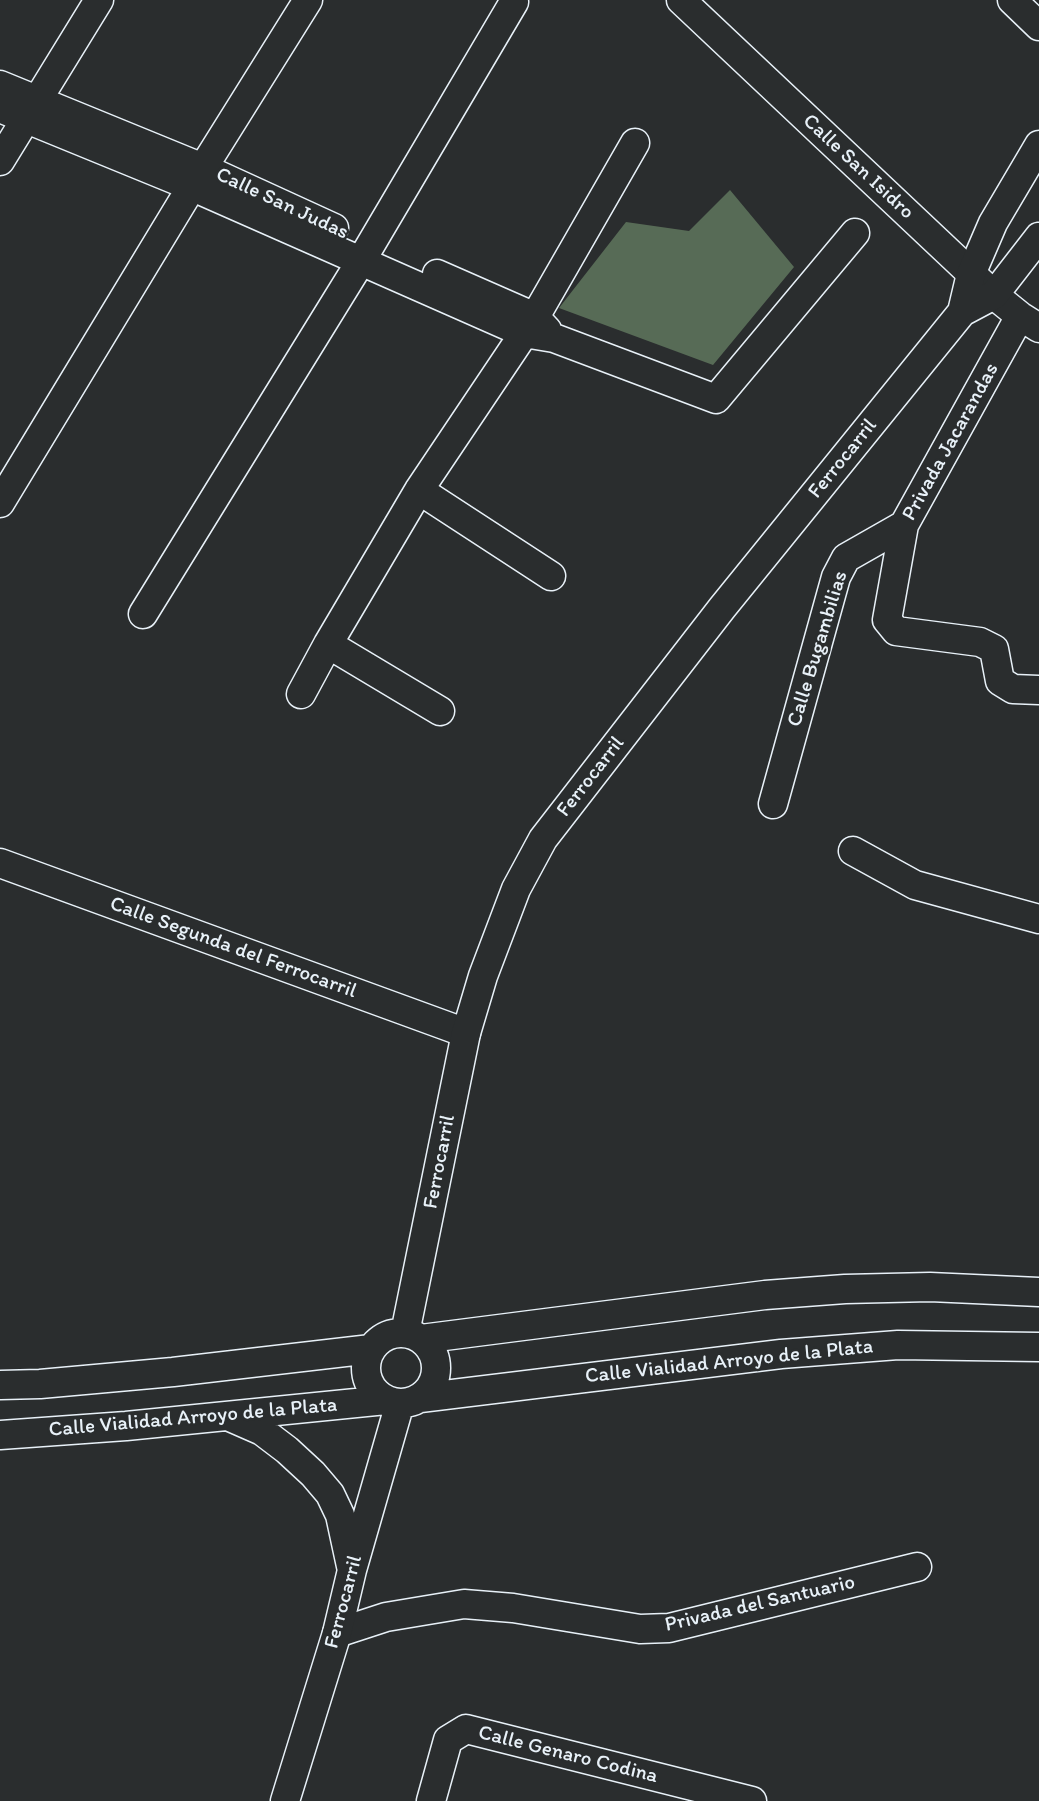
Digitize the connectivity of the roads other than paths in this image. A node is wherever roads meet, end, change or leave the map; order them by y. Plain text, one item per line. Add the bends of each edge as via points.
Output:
1 (98, 0) edge
2 (308, 0) edge
3 (681, 0) edge
4 (1012, 0) edge
5 (514, 2) dead end
6 (1039, 26) edge
7 (0, 85) edge
8 (0, 108) edge
9 (31, 109) junction
10 (635, 143) dead end
11 (1039, 145) edge
12 (0, 161) edge
13 (198, 177) junction
14 (855, 233) dead end
15 (1039, 237) edge
16 (365, 252) junction
17 (971, 274) junction
18 (994, 295) junction
19 (962, 312) junction
20 (1030, 322) edge
21 (530, 325) junction
22 (419, 490) junction
23 (0, 503) edge
24 (904, 525) junction
25 (551, 576) dead end
26 (143, 614) dead end
27 (328, 644) junction
28 (1026, 690) edge
29 (301, 694) dead end
30 (440, 711) dead end
31 (773, 804) dead end
32 (853, 852) dead end
33 (0, 863) edge
34 (1039, 919) edge
35 (466, 1033) junction
36 (1039, 1292) edge
37 (413, 1336) junction
38 (1039, 1347) edge
39 (371, 1349) junction
40 (0, 1385) edge
41 (402, 1400) junction
42 (230, 1417) junction
43 (0, 1435) edge
44 (917, 1566) dead end
45 (352, 1570) junction
46 (337, 1633) junction
47 (285, 1801) edge
48 (432, 1801) edge
49 (752, 1801) edge

1 - 9 street
2 - 13 street
3 - 17 street, Calle San Isidro
4 - 6 street
5 - 16 street
7 - 9 street, Calle San Judas
8 - 9 street, Calle San Judas
9 - 12 street
9 - 13 street, Calle San Judas
10 - 21 street
11 - 17 street, Ferrocarril via 993,223
13 - 16 street, Calle San Judas
13 - 23 street
14 - 21 street, Calle San Judas via 716,399 554,338
15 - 18 street
16 - 21 street, Calle San Judas
16 - 26 street
17 - 18 street, Calle San Isidro
17 - 19 street, Ferrocarril
18 - 19 street, Ferrocarril
18 - 20 street, Calle San Isidro
19 - 35 street, Ferrocarril via 722,608 543,839 516,889 483,976
20 - 24 street, Privada Jacarandas
21 - 22 street
22 - 25 street
22 - 27 street
24 - 28 street, Privada Jacarandas via 888,620 896,631 980,642 994,648 1000,681
24 - 31 street, Calle Bugambilias via 846,558 836,578
27 - 29 street
27 - 30 street
32 - 34 street via 915,885
33 - 35 street, Calle Segunda del Ferrocarril
35 - 37 street, Ferrocarril
36 - 37 street via 930,1287 844,1289
37 - 39 street via 386,1336
37 - 41 street via 433,1352 436,1369 432,1386
38 - 41 street, Calle Vialidad Arroyo de la Plata via 898,1345 790,1354
39 - 40 street via 173,1372
39 - 41 street via 367,1358 367,1378 377,1394
41 - 42 street, Calle Vialidad Arroyo de la Plata
41 - 45 street, Ferrocarril
42 - 43 street, Calle Vialidad Arroyo de la Plata
42 - 45 street via 262,1431 287,1450 330,1494 340,1515
44 - 46 street, Privada del Santuario via 669,1628 640,1629 513,1608 464,1604 386,1617
45 - 46 street, Ferrocarril
46 - 47 street, Ferrocarril
48 - 49 street, Calle Genaro Codina via 448,1740 466,1729

